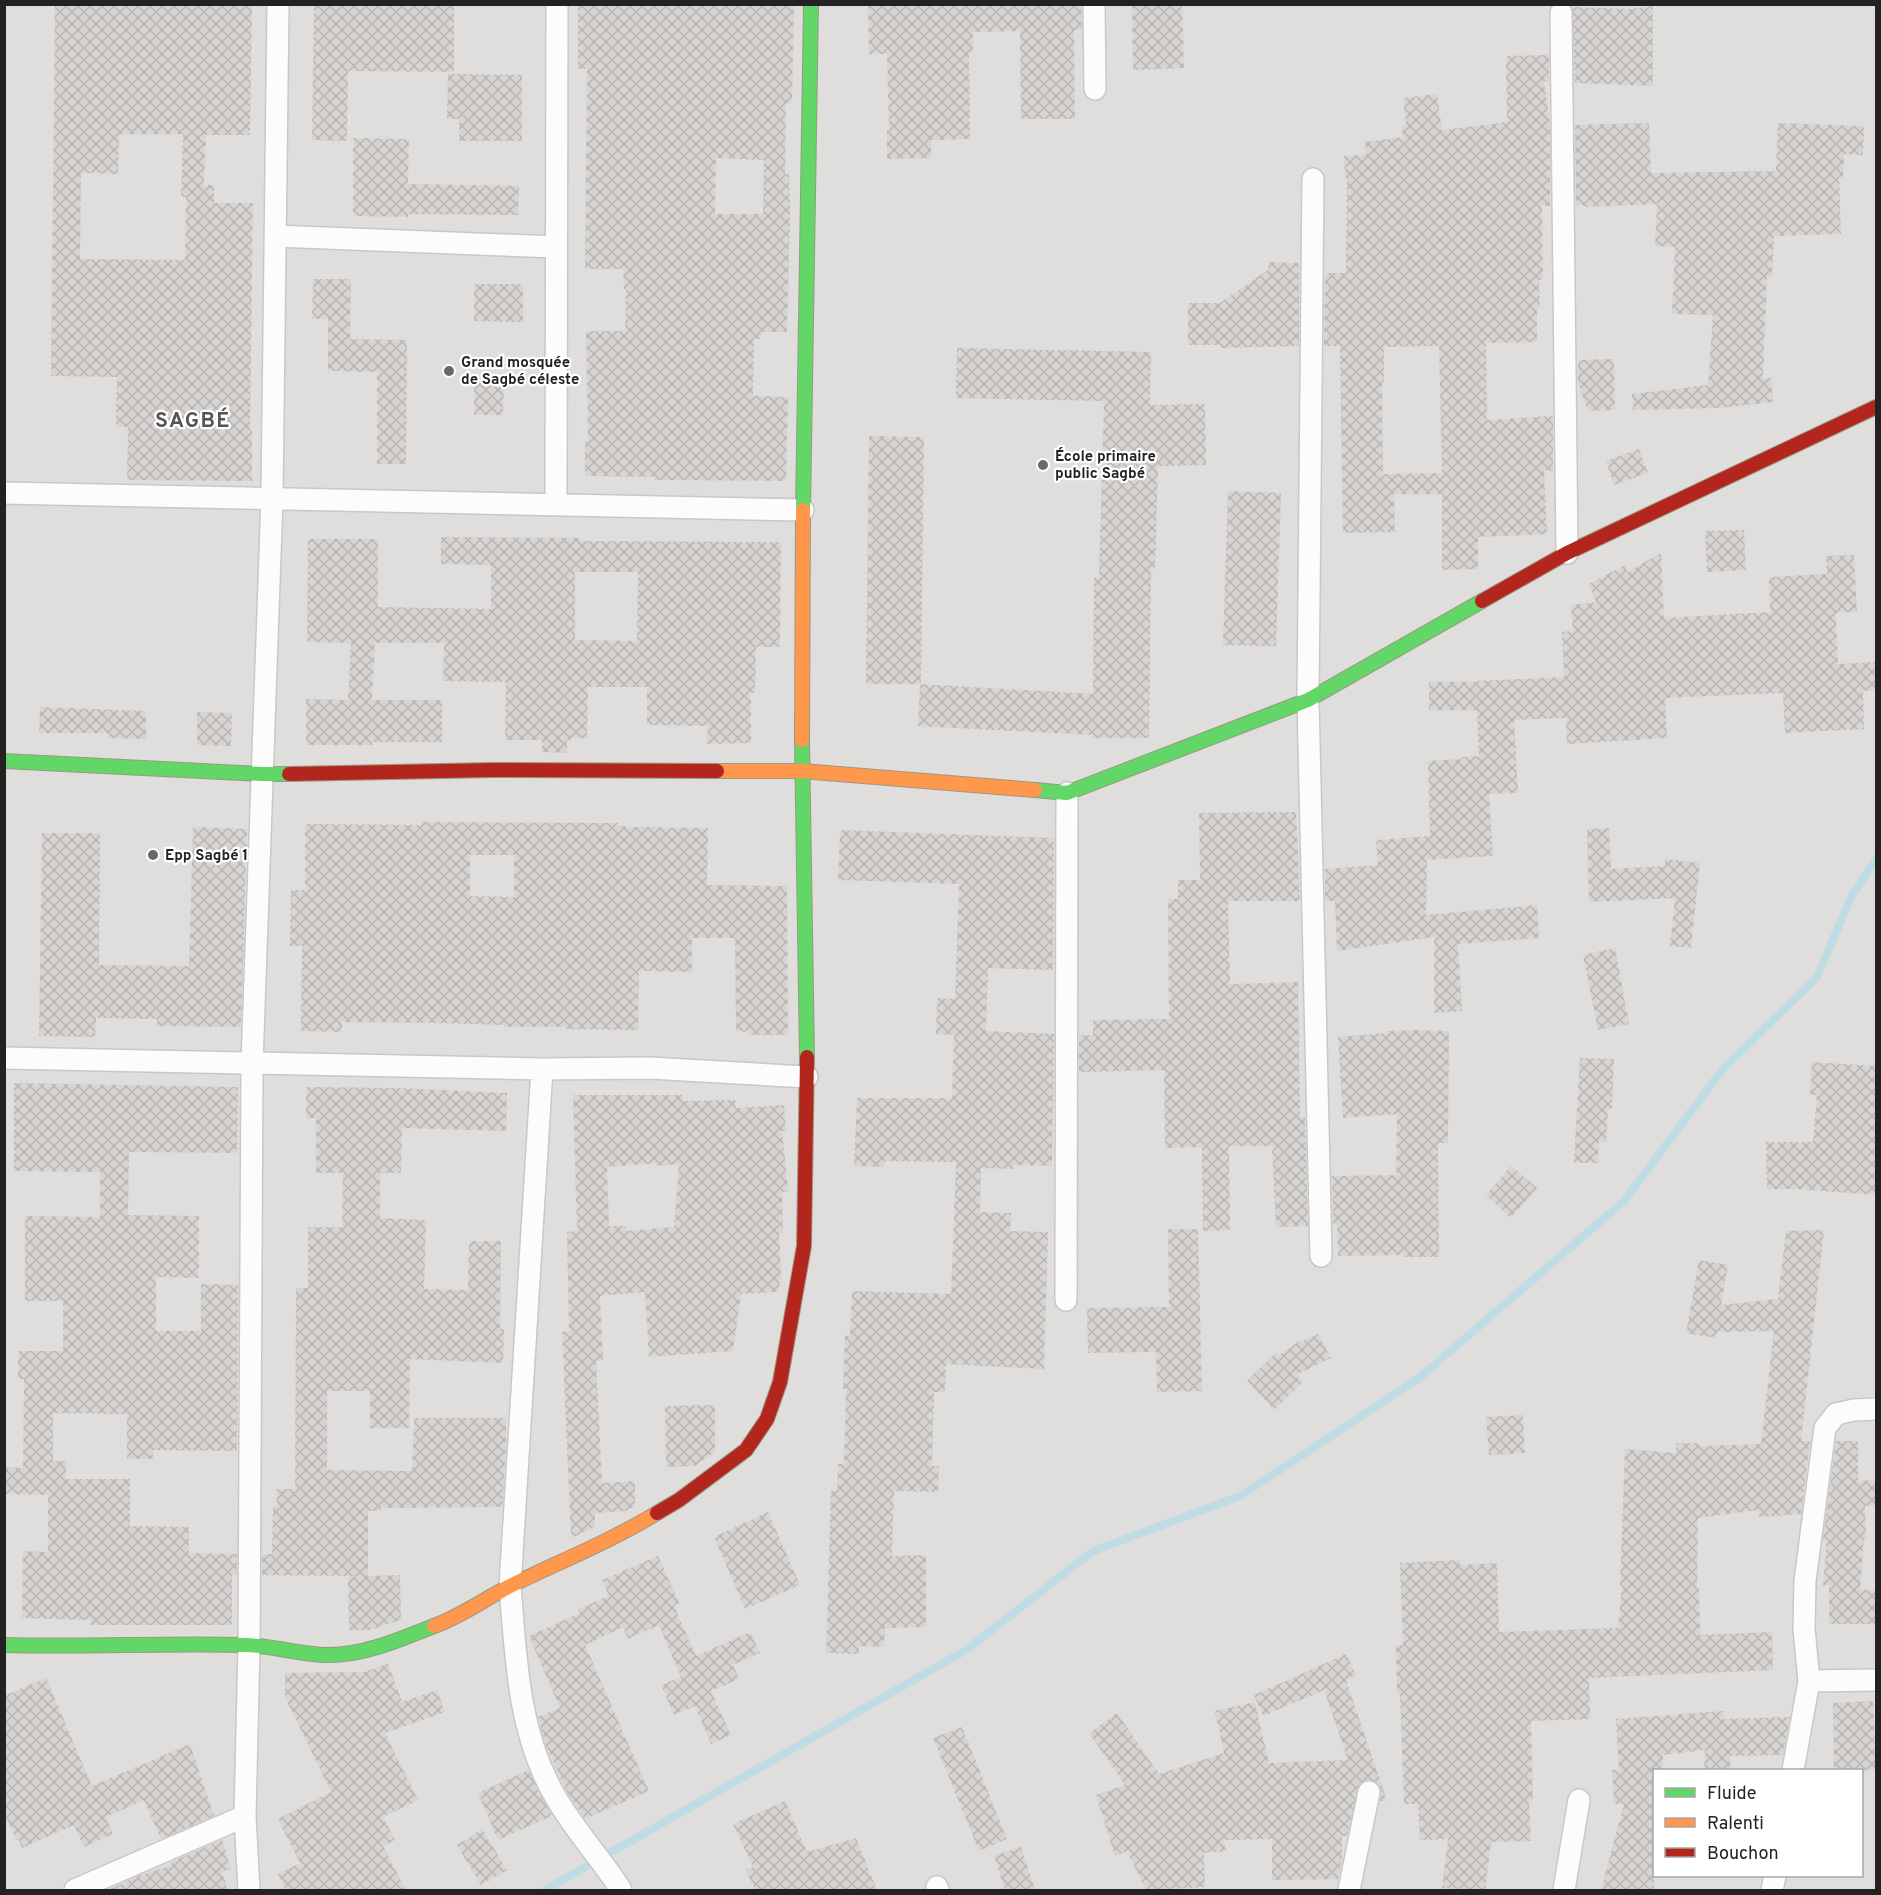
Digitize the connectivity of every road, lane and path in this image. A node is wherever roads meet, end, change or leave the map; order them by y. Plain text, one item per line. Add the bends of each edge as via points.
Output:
1 (278, 4) edge
2 (556, 4) edge
3 (811, 4) edge
4 (1094, 4) edge
5 (1561, 13) dead end
6 (1095, 89) dead end
7 (1313, 179) dead end
8 (275, 236) junction
9 (556, 247) junction
10 (1876, 407) edge
11 (4, 493) edge
12 (272, 498) junction
13 (556, 504) junction
14 (803, 510) junction
15 (1567, 553) junction
16 (1308, 700) junction
17 (4, 761) edge
18 (802, 771) junction
19 (262, 774) junction
20 (1067, 793) junction
21 (4, 1058) edge
22 (252, 1064) junction
23 (542, 1069) junction
24 (807, 1077) junction
25 (1321, 1256) dead end
26 (1066, 1300) dead end
27 (1876, 1409) edge
28 (510, 1586) junction
29 (4, 1645) edge
30 (249, 1645) junction
31 (1876, 1680) edge
32 (1809, 1681) junction
33 (1793, 1769) edge
34 (1369, 1792) dead end
35 (1579, 1800) dead end
36 (245, 1816) junction
37 (75, 1890) edge
38 (249, 1890) edge
39 (621, 1890) edge
40 (1349, 1890) edge
41 (1563, 1890) edge

1 - 8 street
2 - 9 street
3 - 14 street
4 - 6 street
5 - 15 street
7 - 16 street
8 - 9 street
8 - 12 street
9 - 13 street
10 - 15 street
11 - 12 street
12 - 13 street
12 - 19 street
13 - 14 street
14 - 18 street
15 - 16 street
16 - 20 street
16 - 25 street
17 - 19 street
18 - 19 street
18 - 20 street
18 - 24 street
19 - 22 street
20 - 26 street
21 - 22 street
22 - 23 street
22 - 30 street
23 - 24 street via 650,1068
23 - 28 street
24 - 28 street via 804,1246 780,1382 767,1419 746,1450 679,1500 627,1531
27 - 32 street via 1836,1414 1825,1428 1805,1581
28 - 30 street via 450,1620 354,1652 328,1654
28 - 39 street via 517,1670 539,1765 555,1798
29 - 30 street
30 - 36 street
31 - 32 street
32 - 33 street
34 - 40 street
35 - 41 street
36 - 37 street
36 - 38 street

